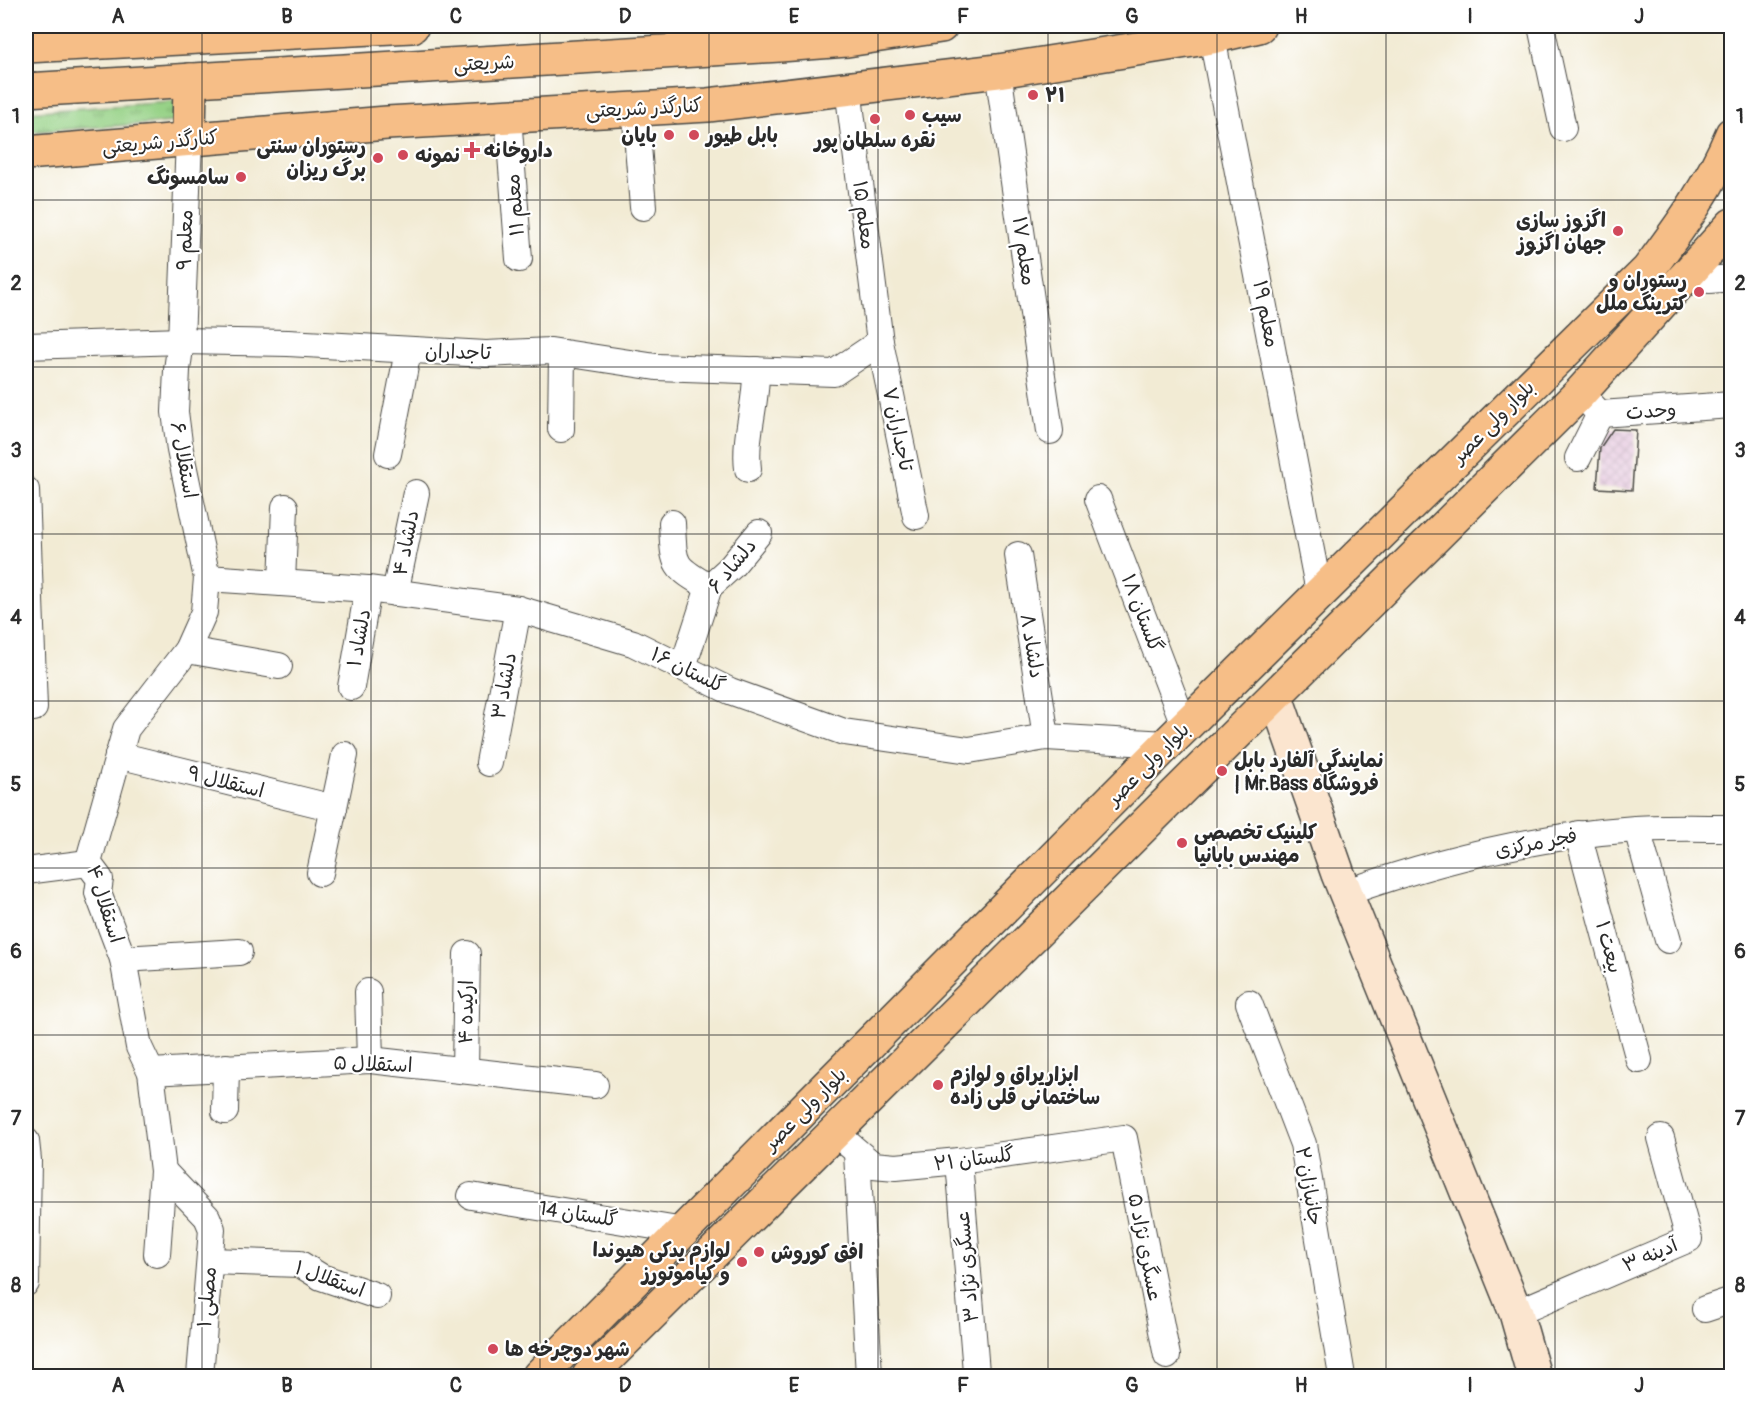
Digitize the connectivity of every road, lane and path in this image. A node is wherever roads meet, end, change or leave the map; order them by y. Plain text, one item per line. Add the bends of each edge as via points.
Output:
1 (412, 26) edge
2 (941, 26) edge
3 (1259, 26) edge
4 (1541, 26) edge
5 (191, 32) edge
6 (779, 35) edge
7 (1212, 37) junction
8 (26, 46) edge
9 (998, 71) junction
10 (190, 80) junction
11 (848, 88) junction
12 (26, 90) edge
13 (635, 109) junction
14 (508, 116) junction
15 (1563, 128) dead end
16 (1731, 134) edge
17 (189, 139) junction
18 (1731, 147) edge
19 (26, 153) edge
20 (1711, 180) junction
21 (643, 207) dead end
22 (1731, 225) edge
23 (519, 259) dead end
24 (1695, 267) junction
25 (1731, 278) edge
26 (181, 340) junction
27 (880, 342) junction
28 (26, 346) edge
29 (408, 351) junction
30 (562, 353) junction
31 (756, 370) junction
32 (1590, 404) junction
33 (1731, 405) edge
34 (561, 429) dead end
35 (1050, 430) dead end
36 (388, 454) dead end
37 (1578, 458) dead end
38 (748, 469) dead end
39 (26, 490) edge
40 (416, 493) dead end
41 (1098, 499) dead end
42 (285, 507) dead end
43 (916, 516) dead end
44 (672, 523) dead end
45 (759, 533) dead end
46 (1018, 555) dead end
47 (207, 578) junction
48 (282, 583) junction
49 (710, 587) junction
50 (368, 589) junction
51 (1319, 592) junction
52 (395, 593) junction
53 (518, 609) junction
54 (186, 650) junction
55 (279, 666) dead end
56 (683, 667) junction
57 (351, 687) dead end
58 (1276, 697) junction
59 (34, 708) dead end
60 (1176, 735) junction
61 (1046, 737) junction
62 (118, 755) junction
63 (345, 755) dead end
64 (489, 763) dead end
65 (334, 808) junction
66 (1731, 828) edge
67 (1637, 829) junction
68 (1578, 834) junction
69 (88, 863) junction
70 (26, 871) edge
71 (320, 873) dead end
72 (1345, 893) junction
73 (1668, 940) dead end
74 (239, 952) dead end
75 (467, 954) dead end
76 (123, 959) junction
77 (368, 992) dead end
78 (1249, 1003) dead end
79 (370, 1060) junction
80 (1639, 1060) dead end
81 (226, 1067) junction
82 (465, 1070) junction
83 (151, 1072) junction
84 (595, 1085) dead end
85 (225, 1111) dead end
86 (1124, 1138) joint
87 (1661, 1138) dead end
88 (26, 1141) edge
89 (846, 1143) junction
90 (959, 1161) junction
91 (163, 1171) junction
92 (471, 1196) dead end
93 (684, 1231) junction
94 (157, 1254) dead end
95 (210, 1260) junction
96 (26, 1283) edge
97 (377, 1296) dead end
98 (1731, 1300) edge
99 (1705, 1309) dead end
100 (1516, 1313) junction
101 (1167, 1356) dead end
102 (976, 1372) dead end
103 (200, 1377) edge
104 (539, 1377) edge
105 (589, 1377) edge
106 (869, 1377) edge
107 (1342, 1377) edge
108 (1534, 1377) edge

1 - 5 main road
2 - 6 main road, شریعتی via 847,40
3 - 7 main road, کنارگذر شریعتی
4 - 15 street
5 - 8 main road
6 - 10 main road, شریعتی
7 - 9 main road, کنارگذر شریعتی
7 - 51 street, معلم ۱۹
9 - 11 main road, کنارگذر شریعتی
9 - 35 street, معلم ۱۷
10 - 12 main road, شریعتی
10 - 17 main road
11 - 13 main road, کنارگذر شریعتی via 708,105
11 - 27 street, معلم ۱۵
13 - 14 main road, کنارگذر شریعتی
13 - 21 street
14 - 17 main road, کنارگذر شریعتی
14 - 23 street, معلم ۱۱
16 - 20 main road, بلوار ولی عصر
17 - 19 main road, کنارگذر شریعتی
17 - 26 street, معلم ۹
18 - 20 main road
20 - 51 main road, بلوار ولی عصر via 1648,270
22 - 24 main road, بلوار ولی عصر
24 - 25 street via 1708,279
24 - 32 main road, بلوار ولی عصر
26 - 28 street, تاجداران
26 - 29 street, تاجداران
26 - 47 street, استقلال ۶ via 175,412
27 - 31 street, تاجداران via 834,373
27 - 43 street, تاجداران ۷
29 - 30 street, تاجداران
29 - 36 street
30 - 31 street, تاجداران via 656,367
30 - 34 street
31 - 38 street via 757,394 746,448
32 - 33 street, وحدت
32 - 37 street
32 - 58 main road, بلوار ولی عصر
39 - 59 street
40 - 52 street, دلشاد ۴
41 - 60 street, گلستان ۱۸
42 - 48 street
44 - 49 street via 674,558 683,572
45 - 49 street, دلشاد ۶
46 - 61 street, دلشاد ۸
47 - 48 street, گلستان ۱۶
47 - 54 street, استقلال ۴ via 204,612
48 - 50 street, گلستان ۱۶
49 - 56 street, دلشاد ۶
50 - 52 street, گلستان ۱۶
50 - 57 street, دلشاد ۱
51 - 60 main road, بلوار ولی عصر
52 - 53 street, گلستان ۱۶
53 - 56 street, گلستان ۱۶ via 633,643
53 - 64 street, دلشاد ۳
54 - 55 street
54 - 62 street, استقلال ۴ via 126,729
56 - 61 street, گلستان ۱۶ via 730,691 844,732 969,750
58 - 72 main road
58 - 89 main road, بلوار ولی عصر
60 - 61 street, گلستان ۱۶
60 - 93 main road, بلوار ولی عصر
62 - 65 street, استقلال ۹
62 - 69 street, استقلال ۴
63 - 65 street
65 - 71 street
66 - 67 street, فجر مرکزی
67 - 68 street, فجر مرکزی
67 - 73 street
68 - 72 street, فجر مرکزی via 1441,862
68 - 80 street, بیعت ۱
69 - 70 street
69 - 76 street, استقلال ۴ via 100,879 98,893
72 - 100 main road
74 - 76 street
75 - 82 street, ارکیده ۴
76 - 83 street, استقلال ۴ via 139,1047
77 - 79 street
78 - 107 street, جانبازان ۲ via 1303,1144
79 - 81 street, استقلال ۵
79 - 82 street, استقلال ۵
81 - 83 street, استقلال ۵
81 - 85 street
82 - 84 street, استقلال ۵
83 - 91 street, استقلال ۴
86 - 90 street, گلستان ۲۱
86 - 101 street, عسگری نژاد ۵
87 - 100 street, آدینه ۳ via 1689,1239
88 - 96 street
89 - 90 street, گلستان ۲۱ via 873,1165 896,1167
89 - 105 main road, بلوار ولی عصر
89 - 106 street
90 - 102 street, عسگری نژاد ۳
91 - 94 street, استقلال ۴
91 - 95 street, مصلی ۱ via 207,1217 212,1229
92 - 93 street, گلستان 14
93 - 104 main road, بلوار ولی عصر
95 - 97 street, استقلال ۱ via 300,1264 321,1277
95 - 103 street, مصلی ۱
98 - 99 street
100 - 108 main road

